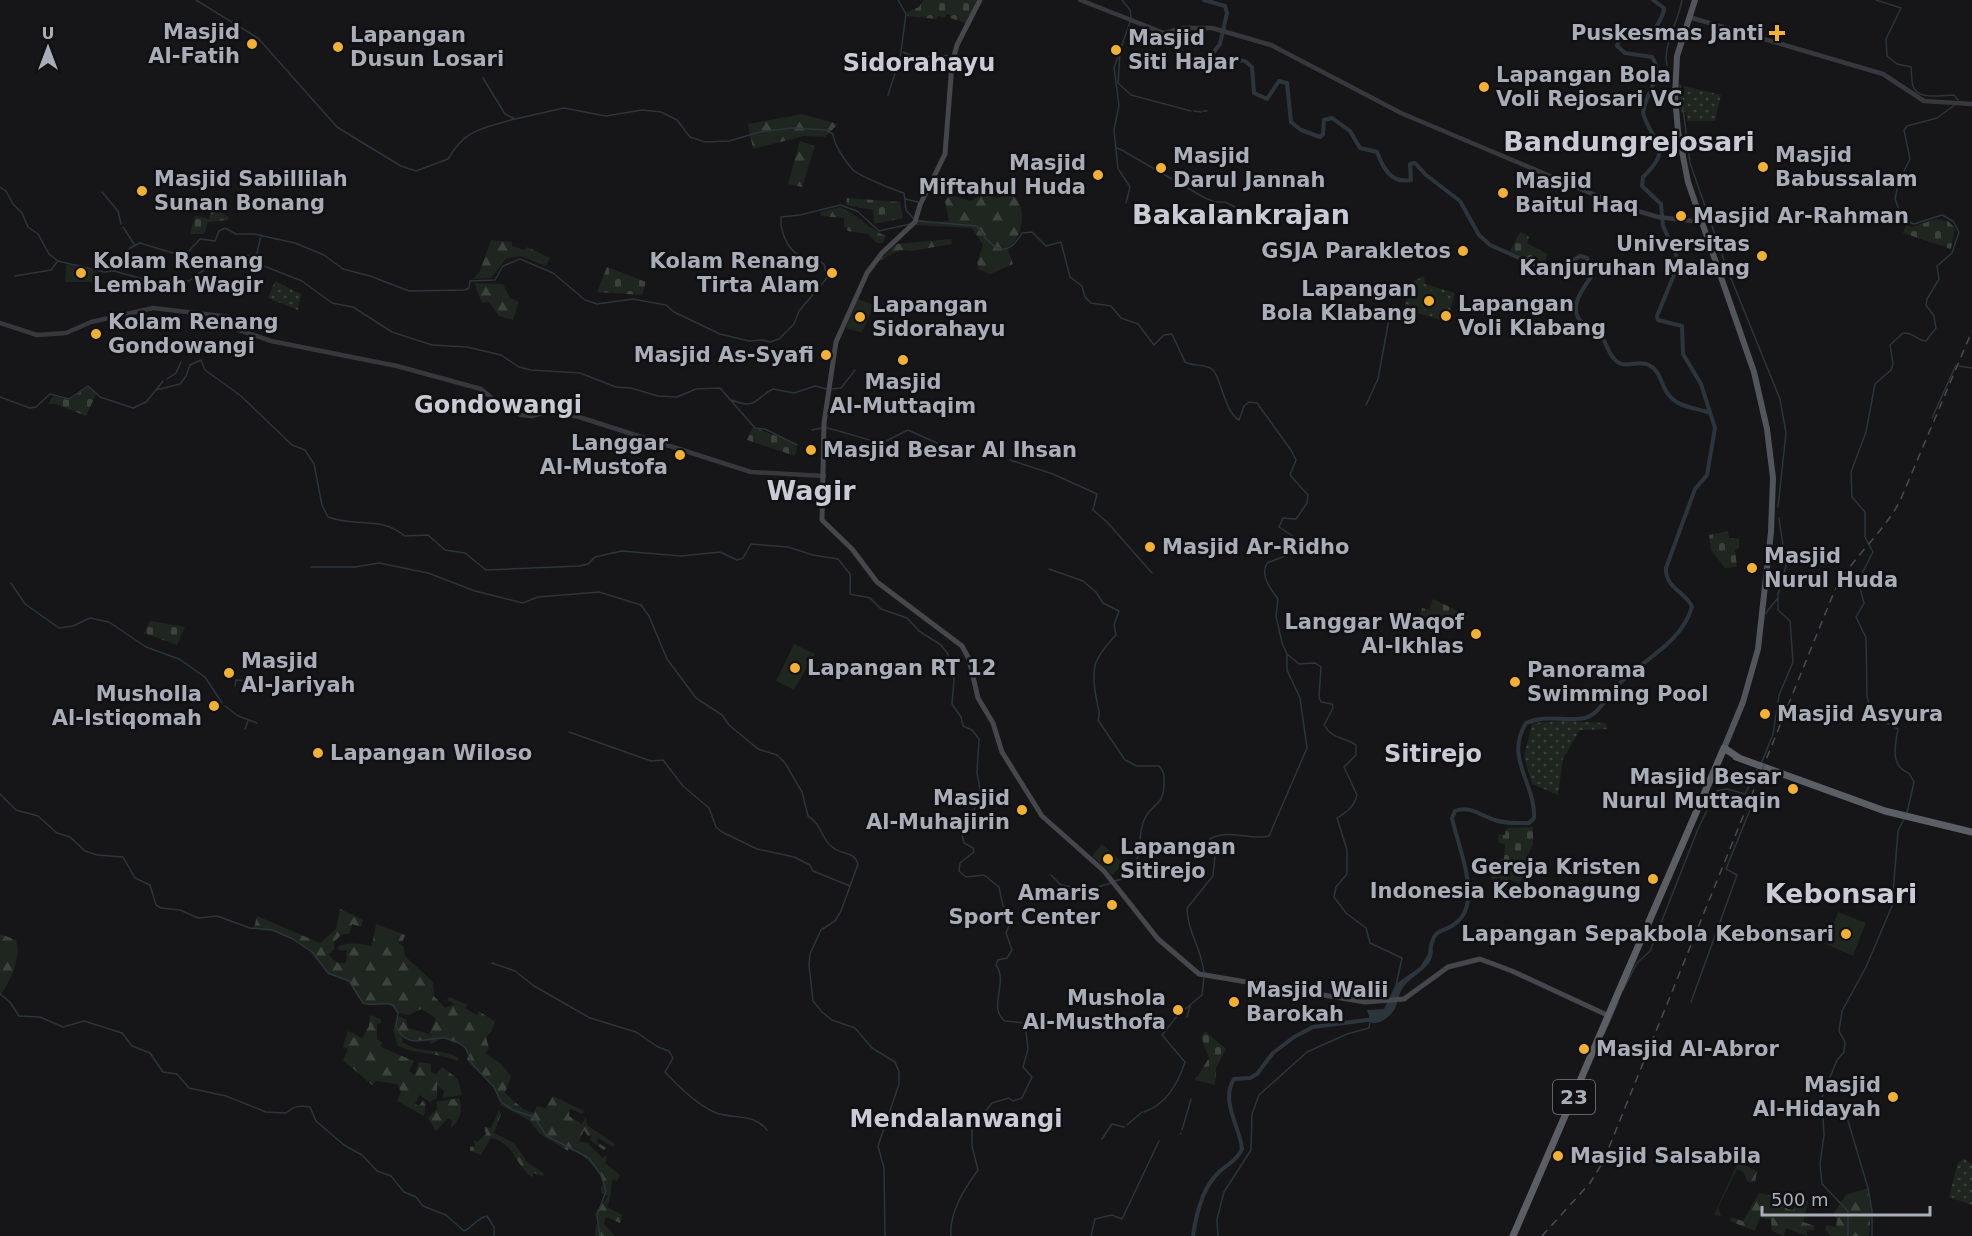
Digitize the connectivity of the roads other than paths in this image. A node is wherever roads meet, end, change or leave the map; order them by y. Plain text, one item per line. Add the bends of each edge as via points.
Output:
1 (980, 0) edge
2 (1080, 0) edge
3 (1695, 0) edge
4 (1689, 17) junction
5 (1972, 104) edge
6 (1701, 222) junction
7 (0, 323) edge
8 (824, 476) junction
9 (1724, 748) junction
10 (1719, 758) junction
11 (1739, 758) junction
12 (1972, 832) edge
13 (1607, 1016) junction
14 (1513, 1236) edge

1 - 8 main road via 956,49 950,73 946,150 916,220 867,273 836,342 824,424
2 - 6 street via 1159,32 1215,29 1281,49 1428,125 1621,206 1671,220
3 - 4 main road
4 - 5 street via 1883,74 1924,101
4 - 6 main road via 1677,56 1675,105 1684,165
6 - 9 main road via 1756,382 1774,485 1756,658
7 - 8 street via 31,334 66,333 91,322 160,308 230,317 239,330 271,341 397,366 481,389 502,406 524,416 549,411 579,417 751,472
8 - 13 main road via 822,520 852,549 877,582 962,646 971,665 978,698 991,719 1005,759 1042,816 1111,879 1158,939 1203,976 1354,1001 1401,1000 1448,967 1482,960
9 - 10 highway, 23
9 - 11 highway
10 - 11 highway
10 - 13 highway, 23
11 - 12 highway via 1905,816
13 - 14 highway, 23

